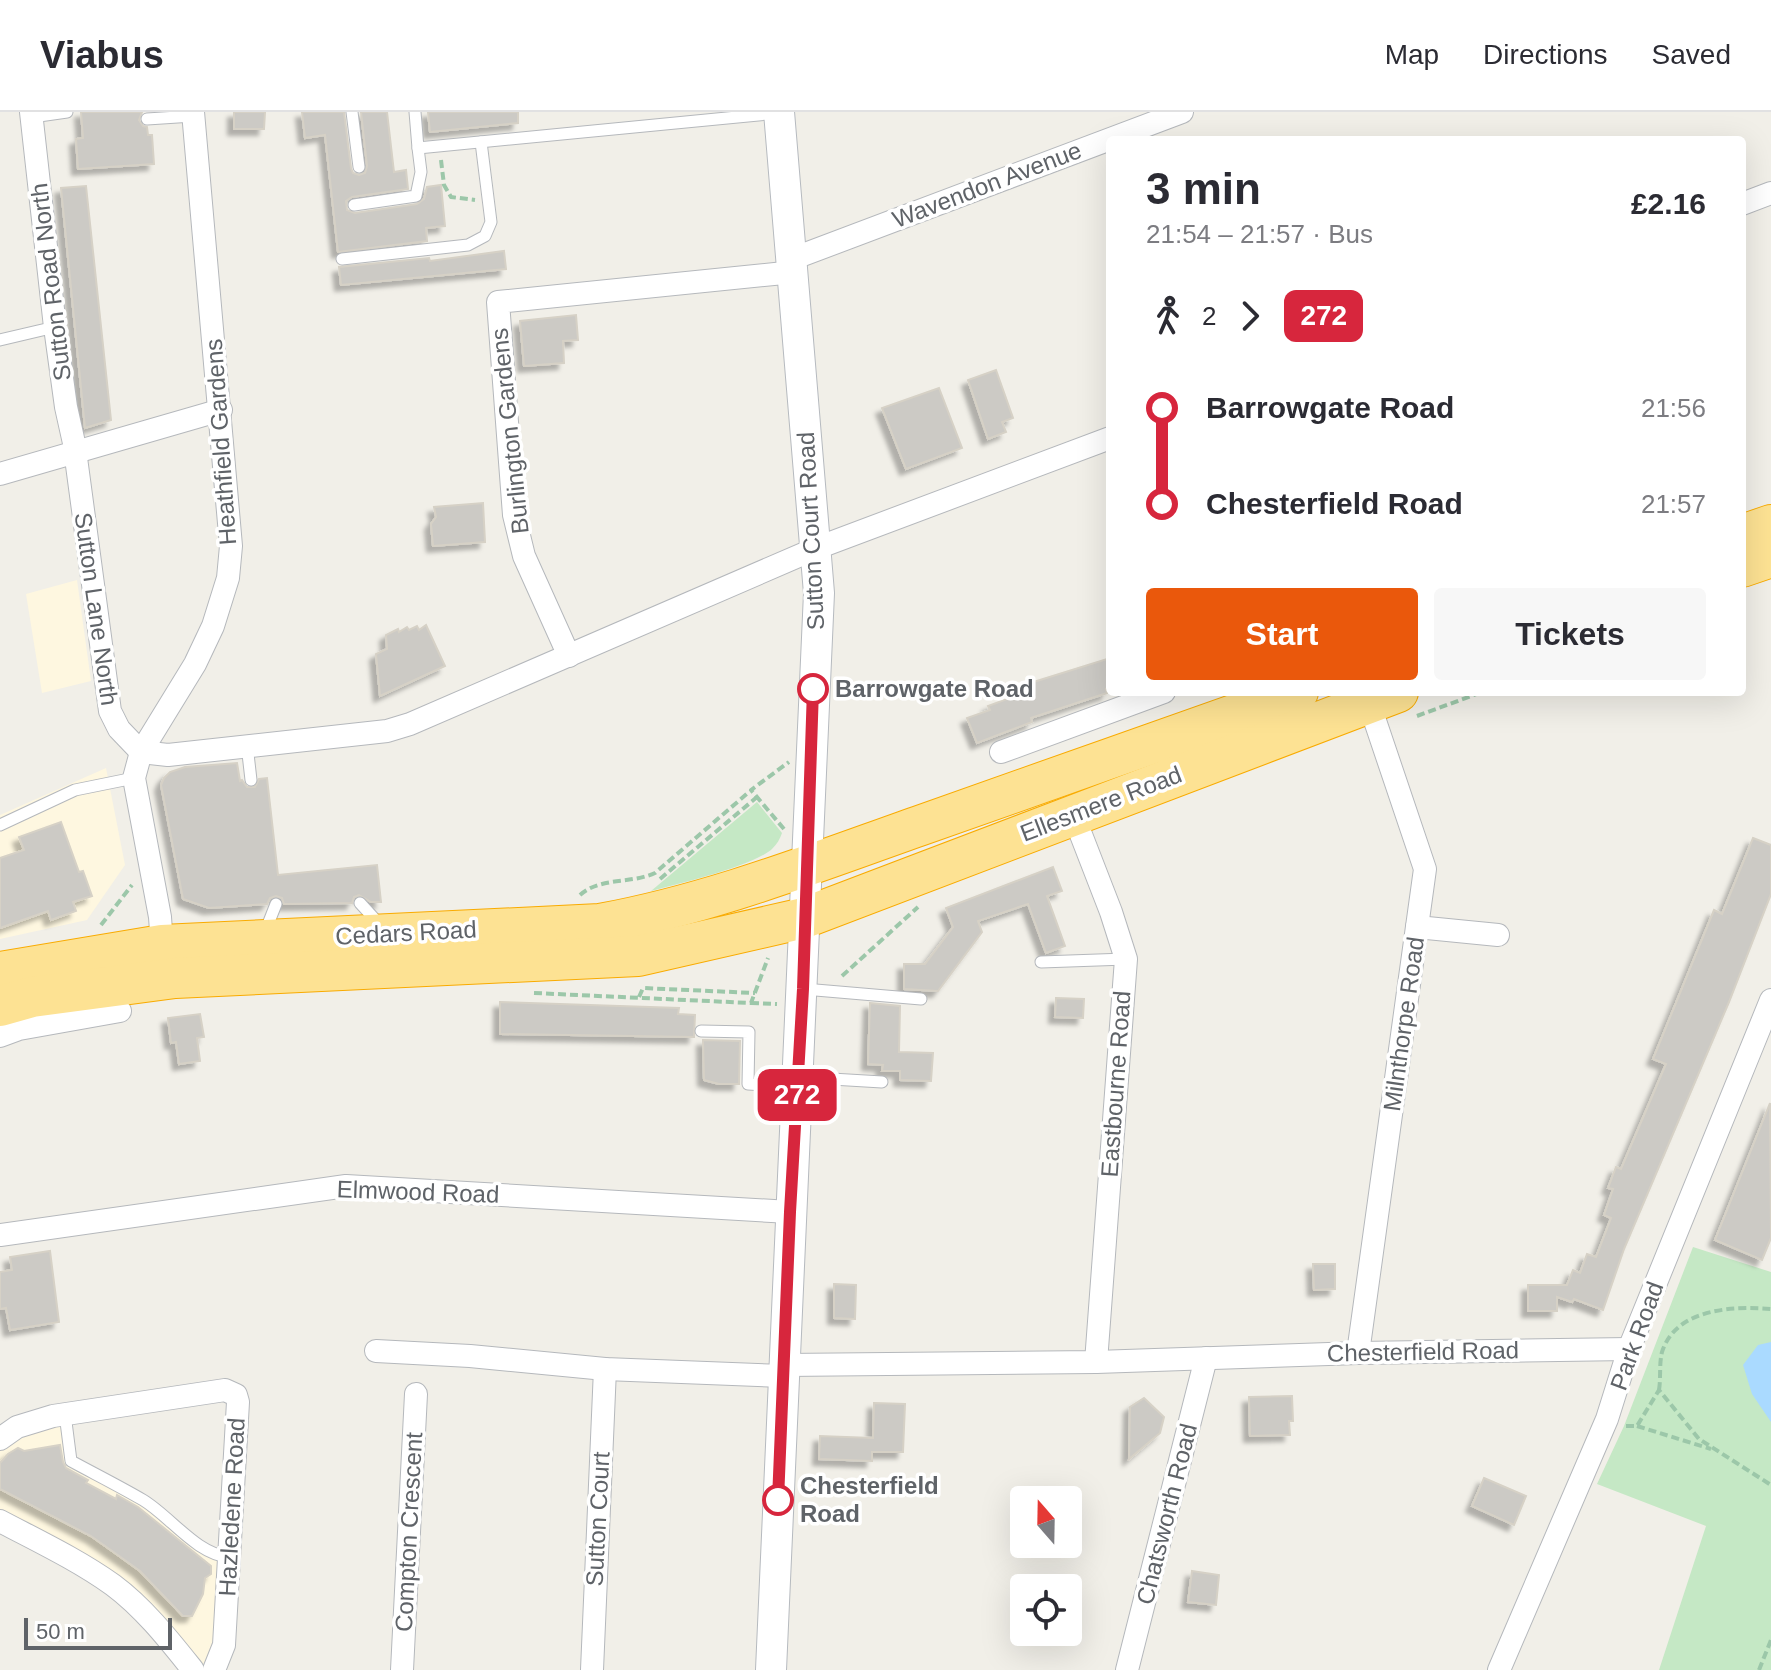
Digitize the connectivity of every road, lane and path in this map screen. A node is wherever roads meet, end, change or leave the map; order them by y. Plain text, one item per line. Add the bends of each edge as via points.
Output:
1 (67, 112) edge
2 (352, 112) edge
3 (415, 112) edge
4 (779, 112) edge
5 (1182, 112) edge
6 (32, 114) edge
7 (193, 114) edge
8 (147, 119) dead end
9 (1121, 136) edge
10 (481, 142) junction
11 (1106, 142) edge
12 (440, 146) junction
13 (418, 148) junction
14 (359, 167) dead end
15 (1771, 193) edge
16 (489, 200) junction
17 (1746, 202) edge
18 (354, 205) dead end
19 (342, 259) dead end
20 (793, 265) junction
21 (55, 327) junction
22 (0, 340) edge
23 (221, 410) junction
24 (1106, 440) edge
25 (74, 452) junction
26 (0, 474) edge
27 (1771, 525) edge
28 (1746, 534) edge
29 (817, 548) junction
30 (1771, 557) edge
31 (1746, 566) edge
32 (569, 656) junction
33 (1153, 696) edge
34 (1287, 696) edge
35 (1454, 696) edge
36 (1391, 705) edge
37 (247, 745) junction
38 (810, 747) junction
39 (141, 752) junction
40 (1001, 752) dead end
41 (134, 778) junction
42 (251, 780) dead end
43 (750, 791) junction
44 (757, 797) junction
45 (1073, 814) junction
46 (0, 825) edge
47 (784, 829) dead end
48 (806, 867) junction
49 (133, 871) dead end
50 (655, 882) dead end
51 (590, 896) dead end
52 (928, 898) dead end
53 (360, 903) dead end
54 (804, 918) junction
55 (99, 927) dead end
56 (1417, 927) junction
57 (387, 934) junction
58 (1498, 935) dead end
59 (162, 945) junction
60 (768, 958) dead end
61 (1126, 959) junction
62 (1041, 962) dead end
63 (0, 972) edge
64 (685, 980) dead end
65 (684, 990) junction
66 (814, 990) junction
67 (531, 992) dead end
68 (755, 994) junction
69 (639, 997) junction
70 (921, 999) dead end
71 (1771, 1000) edge
72 (0, 1006) edge
73 (120, 1011) dead end
74 (701, 1031) dead end
75 (0, 1036) edge
76 (797, 1082) junction
77 (882, 1082) dead end
78 (790, 1212) junction
79 (0, 1235) edge
80 (1771, 1309) edge
81 (1629, 1349) junction
82 (376, 1351) dead end
83 (1358, 1353) junction
84 (1206, 1358) junction
85 (1096, 1362) junction
86 (605, 1369) junction
87 (784, 1370) junction
88 (1659, 1390) junction
89 (416, 1394) dead end
90 (65, 1414) junction
91 (1624, 1426) dead end
92 (1637, 1426) junction
93 (0, 1439) edge
94 (1718, 1450) junction
95 (1771, 1485) edge
96 (0, 1521) edge
97 (229, 1557) junction
98 (1771, 1640) edge
99 (193, 1670) edge
100 (214, 1670) edge
101 (402, 1670) edge
102 (592, 1670) edge
103 (771, 1670) edge
104 (1127, 1670) edge
105 (1499, 1670) edge
106 (1759, 1670) edge

1 - 6 lane
2 - 14 lane
3 - 13 lane
4 - 10 lane
4 - 20 street, Sutton Court Road
5 - 9 street, Wavendon Avenue
6 - 21 street, Sutton Road North
7 - 8 lane
7 - 23 street, Heathfield Gardens
10 - 12 lane
10 - 16 lane
11 - 20 street, Wavendon Avenue
12 - 13 lane
12 - 16 path via 444,185 451,197
13 - 18 lane via 416,196
15 - 17 street
16 - 19 lane via 491,222 485,236 468,245
20 - 29 street, Sutton Court Road
20 - 32 street, Burlington Gardens via 498,302 514,515 524,556
21 - 22 lane
21 - 25 street, Sutton Road North
23 - 25 street
23 - 39 street, Heathfield Gardens via 231,546 228,578 195,664
24 - 29 street
25 - 26 street
25 - 39 street, Sutton Lane North via 110,711
27 - 28 highway
29 - 32 street
29 - 38 street, Sutton Court Road
30 - 31 highway
32 - 37 street via 387,731
33 - 40 street
34 - 48 highway, Ellesmere Road
35 - 36 path
36 - 45 highway, Ellesmere Road
36 - 56 street, Milnthorpe Road via 1425,869
37 - 39 street via 168,755
37 - 42 lane
38 - 43 path
38 - 48 street, Sutton Court Road
39 - 41 street
41 - 46 lane via 75,790
41 - 59 street
43 - 44 path
43 - 51 path via 655,873 589,887 576,899
44 - 47 path
44 - 50 path
45 - 54 highway, Ellesmere Road
45 - 61 street, Eastbourne Road
48 - 54 street, Sutton Court Road
48 - 57 highway, Cedars Road via 681,906 600,924
49 - 55 path via 132,887
52 - 66 path
53 - 57 lane
54 - 66 street, Sutton Court Road
54 - 72 highway, Cedars Road via 638,956 175,978
56 - 58 street
56 - 83 street, Milnthorpe Road
57 - 59 highway, Cedars Road via 269,922
59 - 63 highway, Cedars Road
60 - 68 path
61 - 62 lane
61 - 85 street, Eastbourne Road
64 - 65 path
65 - 68 path
65 - 69 path via 643,988
66 - 70 lane
66 - 76 street, Sutton Court Road
67 - 69 path
68 - 69 path via 751,1003
71 - 81 street, Park Road
73 - 75 street
74 - 76 lane via 749,1032 748,1084
76 - 77 lane
76 - 78 street, Sutton Court Road
78 - 79 street, Elmwood Road via 346,1186
78 - 87 street, Sutton Court Road
80 - 88 path via 1728,1308 1678,1328 1662,1353
81 - 83 street, Chesterfield Road
81 - 105 street, Park Road via 1607,1419
82 - 86 street, Chesterfield Road
83 - 84 street, Chesterfield Road
84 - 85 street, Chesterfield Road
84 - 104 street, Chatsworth Road
85 - 87 street, Chesterfield Road
86 - 87 street, Chesterfield Road
86 - 102 street, Sutton Court
87 - 103 street, Sutton Court Road
88 - 92 path
88 - 94 path via 1699,1439
89 - 101 street, Compton Crescent
90 - 93 street, Hazledene Road via 28,1422
90 - 97 lane via 71,1461 144,1500 207,1553
90 - 97 street, Hazledene Road via 232,1391 238,1402
91 - 92 path
92 - 94 path
94 - 95 path
96 - 99 street via 114,1586
97 - 100 street, Hazledene Road via 224,1645
98 - 106 path

